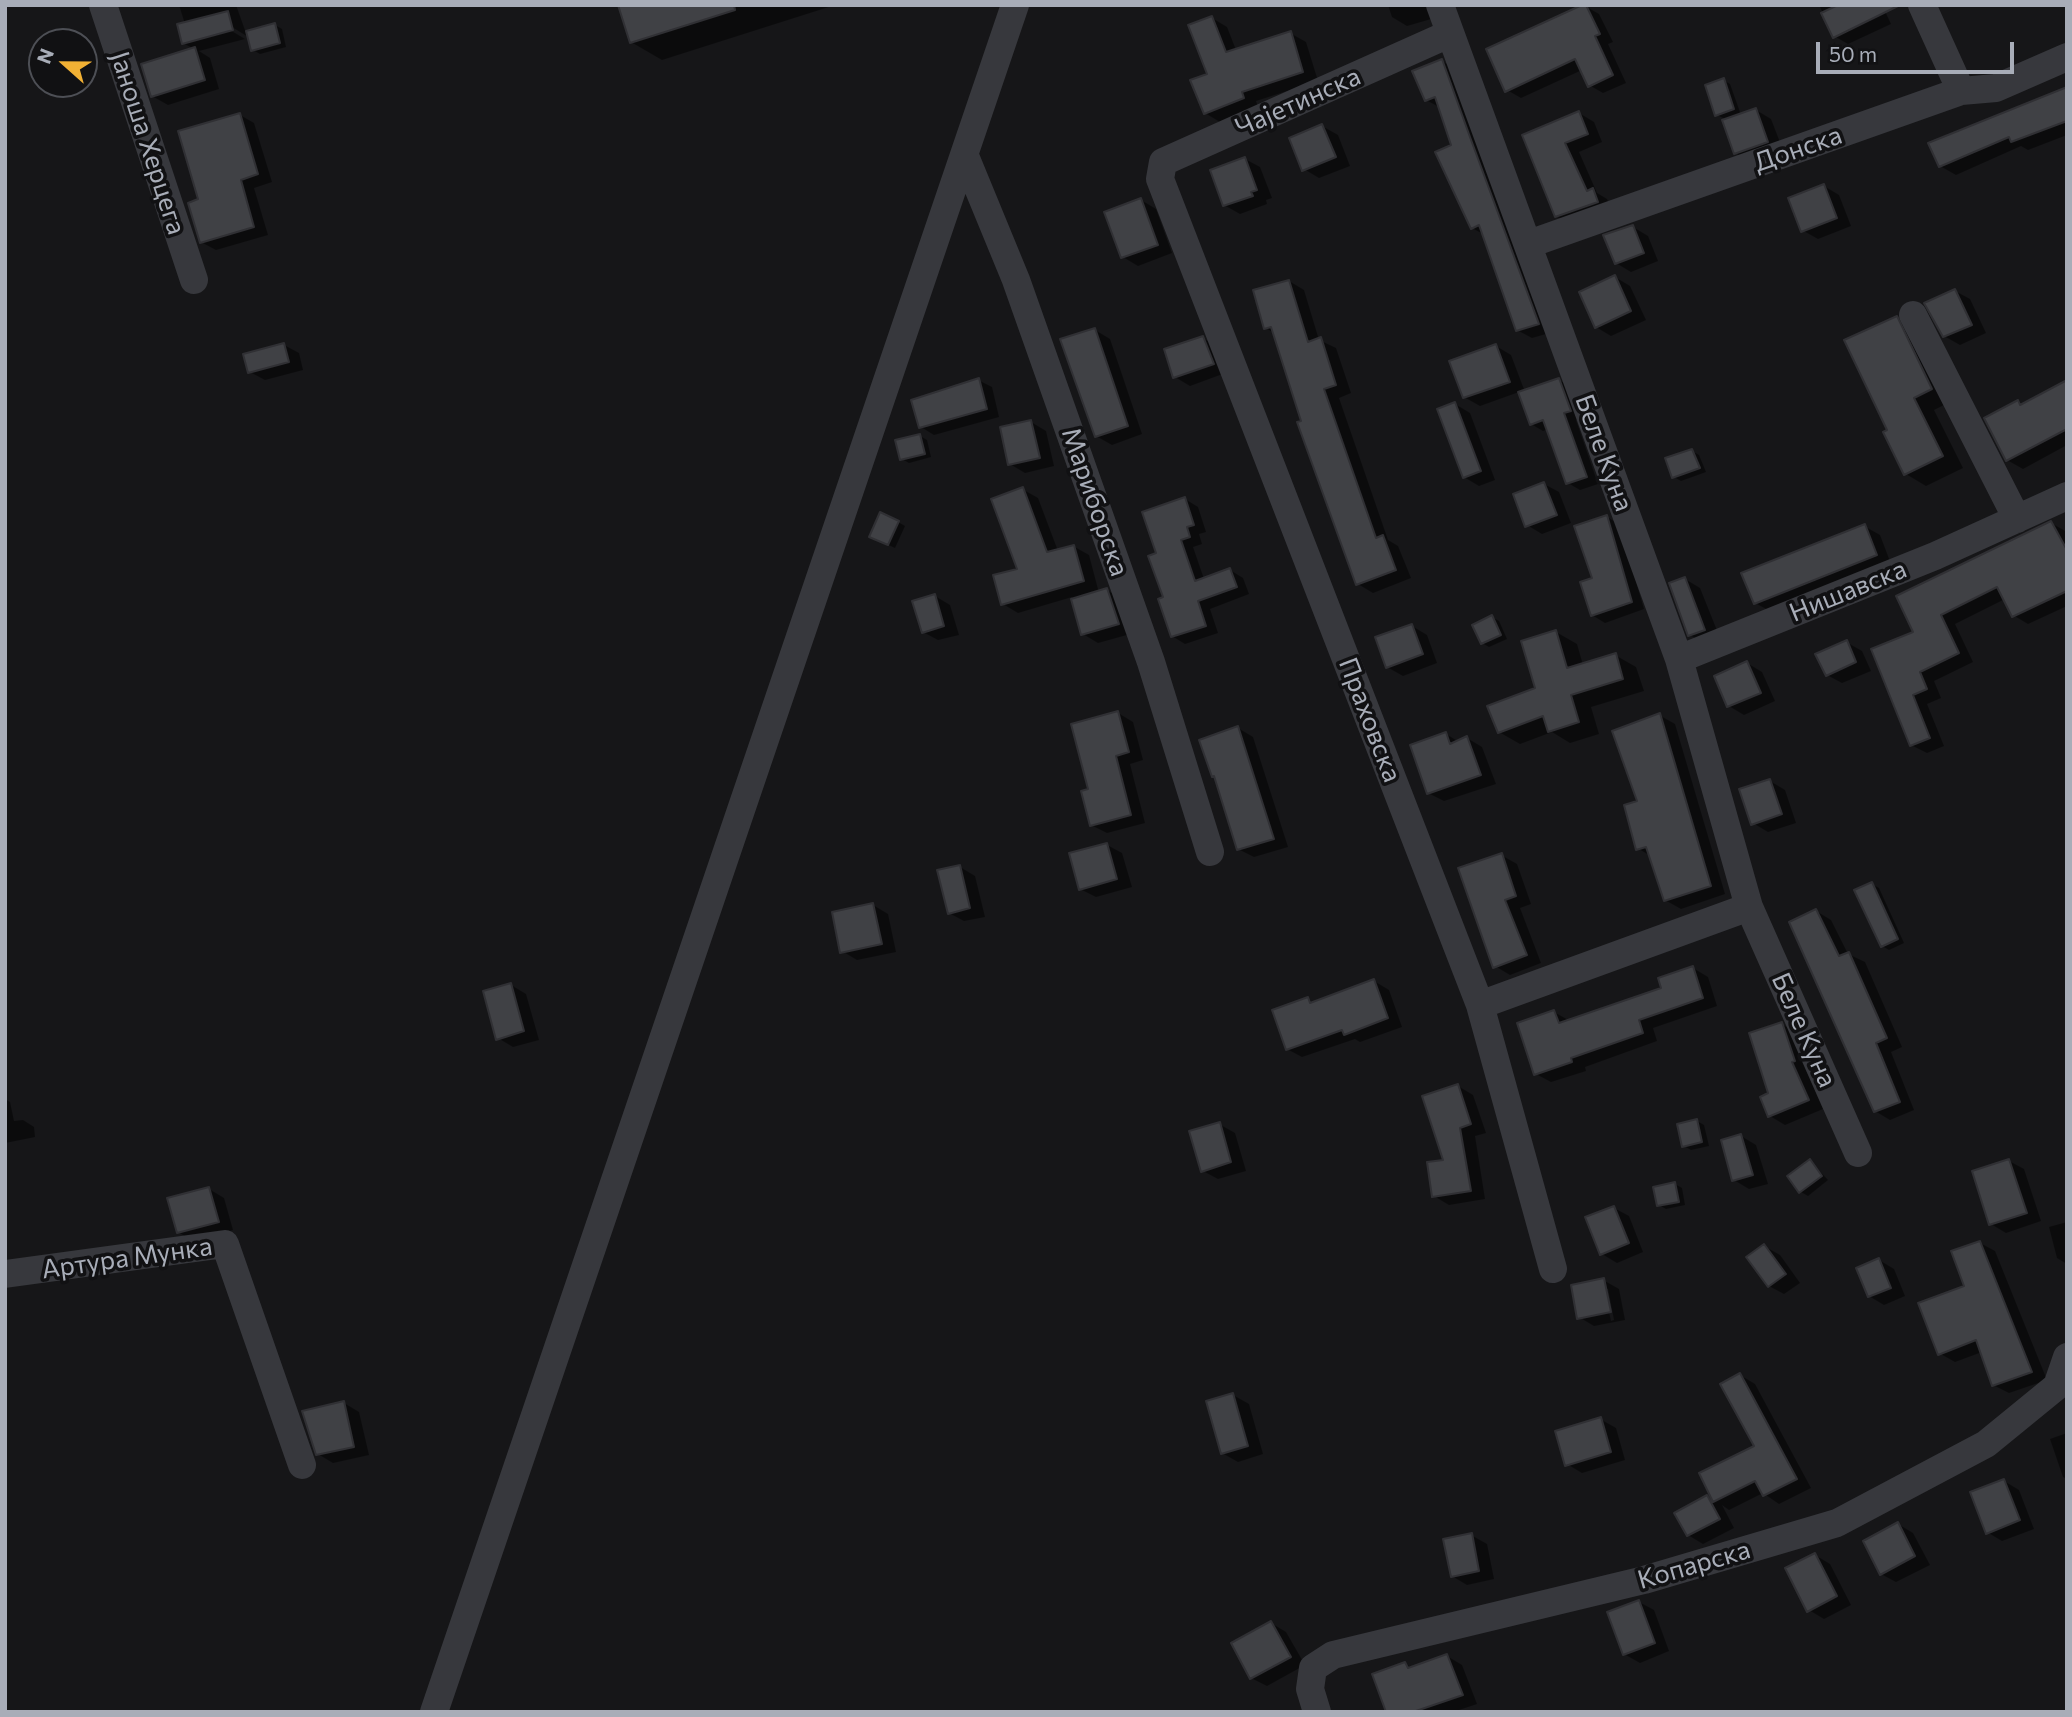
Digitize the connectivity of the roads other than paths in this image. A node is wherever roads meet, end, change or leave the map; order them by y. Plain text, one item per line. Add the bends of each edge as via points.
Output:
1 (103, 5) edge
2 (1015, 5) edge
3 (1440, 5) edge
4 (1922, 5) edge
5 (1450, 34) junction
6 (2067, 57) edge
7 (1961, 91) junction
8 (965, 156) junction
9 (1160, 179) joint
10 (1529, 244) junction
11 (194, 280) dead end
12 (1913, 315) dead end
13 (2067, 496) edge
14 (2017, 519) junction
15 (1678, 659) junction
16 (1210, 852) dead end
17 (1749, 907) junction
18 (1480, 1005) junction
19 (1858, 1153) dead end
20 (1553, 1269) dead end
21 (5, 1274) edge
22 (2067, 1357) edge
23 (302, 1465) dead end
24 (434, 1712) edge
25 (1317, 1712) edge

1 - 11 street, Јаноша Херцега
2 - 8 street
3 - 5 street, Беле Куна
4 - 7 street
5 - 9 street, Чајетинска via 1163,162
5 - 10 street, Беле Куна
6 - 7 street, Донска via 1996,88
7 - 10 street, Донска
8 - 16 street, Мариборска via 1016,280 1142,636
8 - 24 street
9 - 18 street, Праховска
10 - 15 street, Беле Куна
12 - 14 street
13 - 14 street, Нишавска
14 - 15 street, Нишавска
15 - 17 street, Беле Куна
17 - 18 street
17 - 19 street, Беле Куна
18 - 20 street, Праховска
21 - 23 street, Артура Мунка via 225,1244
22 - 25 street, Копарска via 2057,1386 1986,1444 1837,1523 1644,1580 1333,1655 1313,1668 1310,1689

